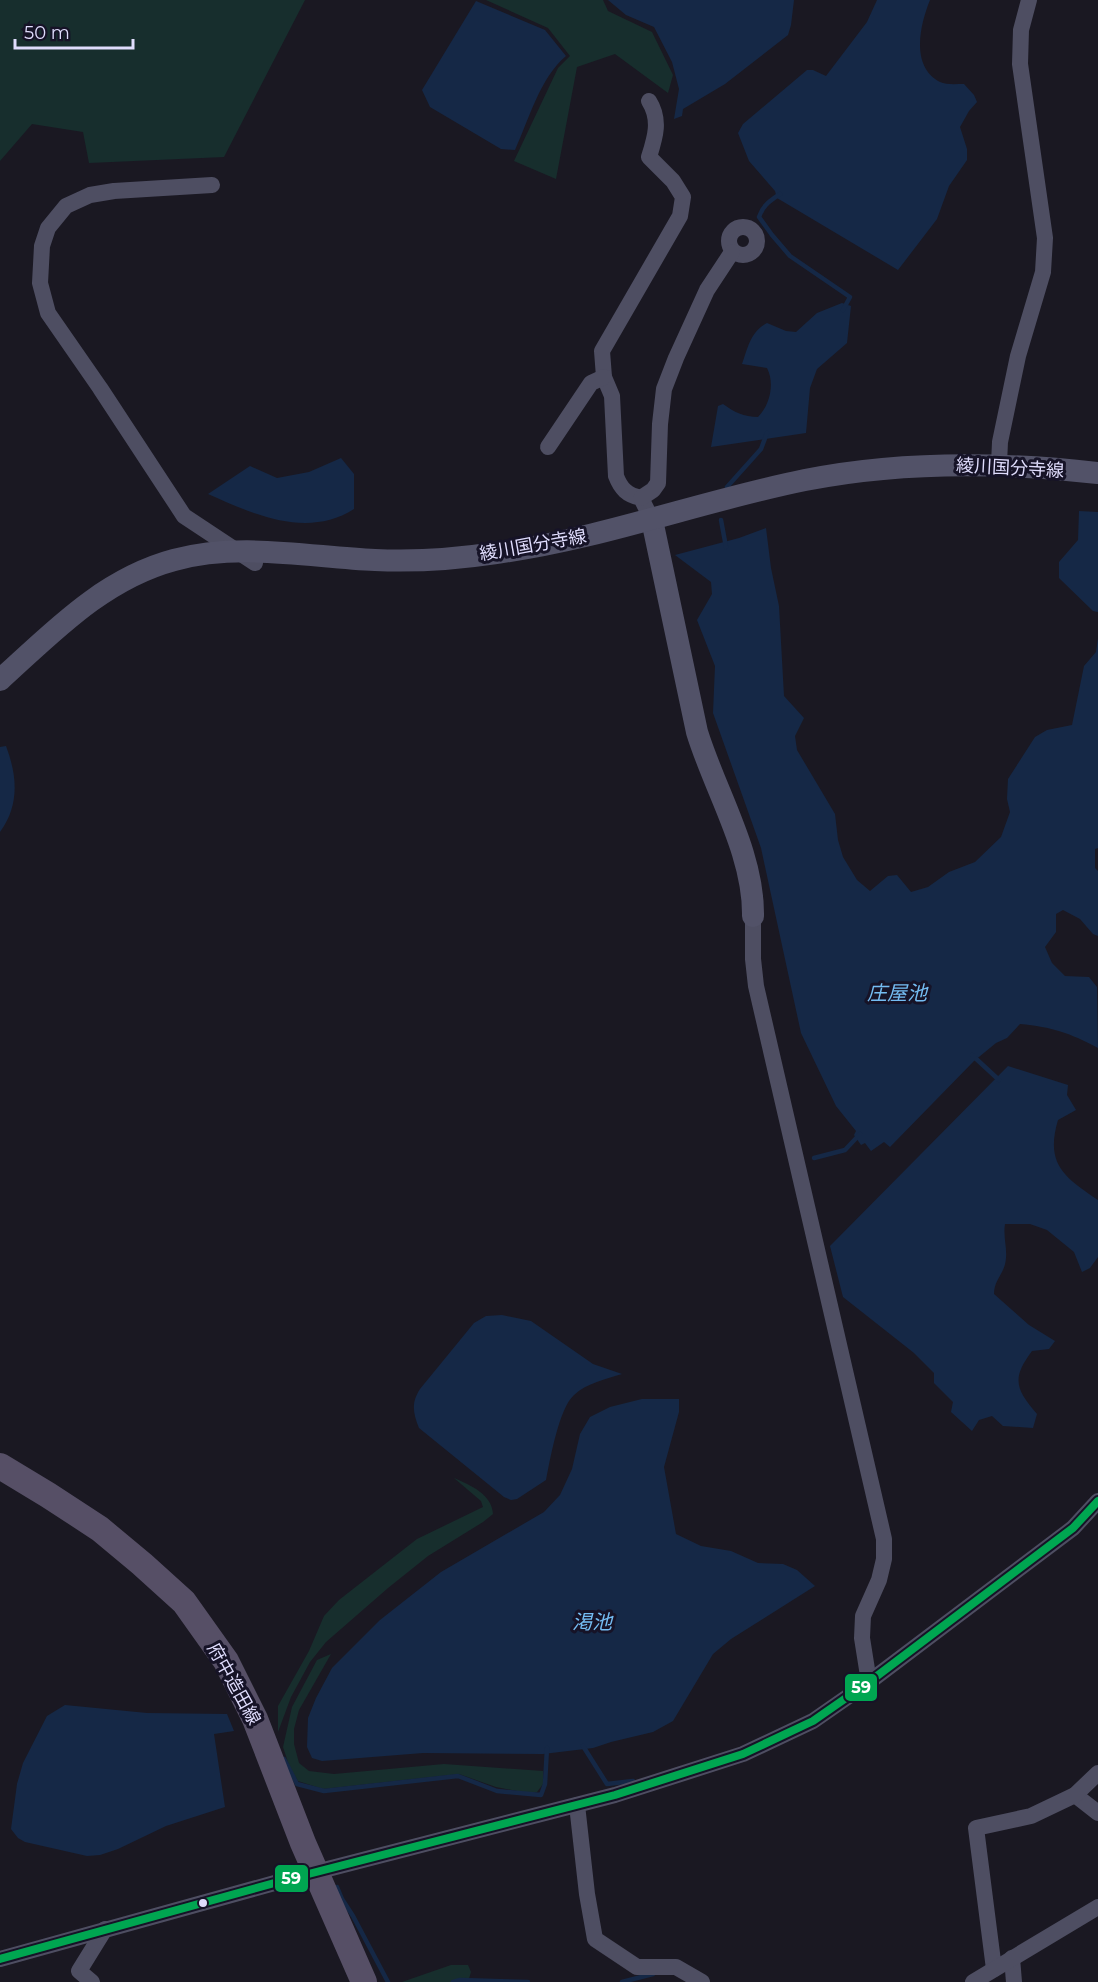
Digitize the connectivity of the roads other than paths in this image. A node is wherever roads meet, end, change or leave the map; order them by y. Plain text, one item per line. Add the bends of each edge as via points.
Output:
1 (1029, 0) edge
2 (649, 101) dead end
3 (212, 185) dead end
4 (732, 252) dead end
5 (604, 377) junction
6 (548, 447) dead end
7 (999, 464) junction
8 (1098, 473) edge
9 (641, 498) junction
10 (652, 520) junction
11 (248, 557) junction
12 (0, 680) edge
13 (753, 916) joint
14 (0, 1466) edge
15 (1098, 1501) edge
16 (870, 1682) junction
17 (1098, 1773) edge
18 (1075, 1795) junction
19 (577, 1805) junction
20 (1098, 1813) edge
21 (316, 1872) junction
22 (1098, 1907) edge
23 (105, 1929) junction
24 (1012, 1958) junction
25 (0, 1959) edge
26 (994, 1969) junction
27 (92, 1982) edge
28 (364, 1982) edge
29 (702, 1982) edge
30 (973, 1982) edge
31 (1014, 1982) edge

1 - 7 street via 1020,64 1045,238 1043,272 1018,356
2 - 5 street via 657,130 649,158 683,197 680,216 602,351
3 - 11 street via 114,191 90,195 66,206 48,228 42,246 40,283 48,313 184,516
4 - 9 street via 707,290 664,389 658,483
5 - 6 street via 591,383
5 - 9 street via 612,396 616,476 620,487
7 - 8 main road, 綾川国分寺線
7 - 10 main road, 綾川国分寺線 via 870,470 807,479
9 - 10 street
10 - 11 main road, 綾川国分寺線 via 496,554 377,560
10 - 13 main road via 697,732 748,872
11 - 12 main road, 綾川国分寺線 via 200,554 173,560 115,584 83,605
13 - 16 street via 756,986 884,1539 879,1580 863,1616 861,1638
14 - 21 main road, 府中造田線 via 100,1529 184,1602 226,1661 255,1719
15 - 16 street via 1073,1528
16 - 19 street via 813,1721 743,1754
17 - 18 street
18 - 20 street
18 - 26 street via 1031,1816 976,1828
19 - 21 street
19 - 29 street via 595,1939 637,1967 676,1966
21 - 23 street
21 - 28 main road, 府中造田線
22 - 24 street
23 - 25 street
23 - 27 street via 79,1971
24 - 26 street
24 - 31 street
26 - 30 street

